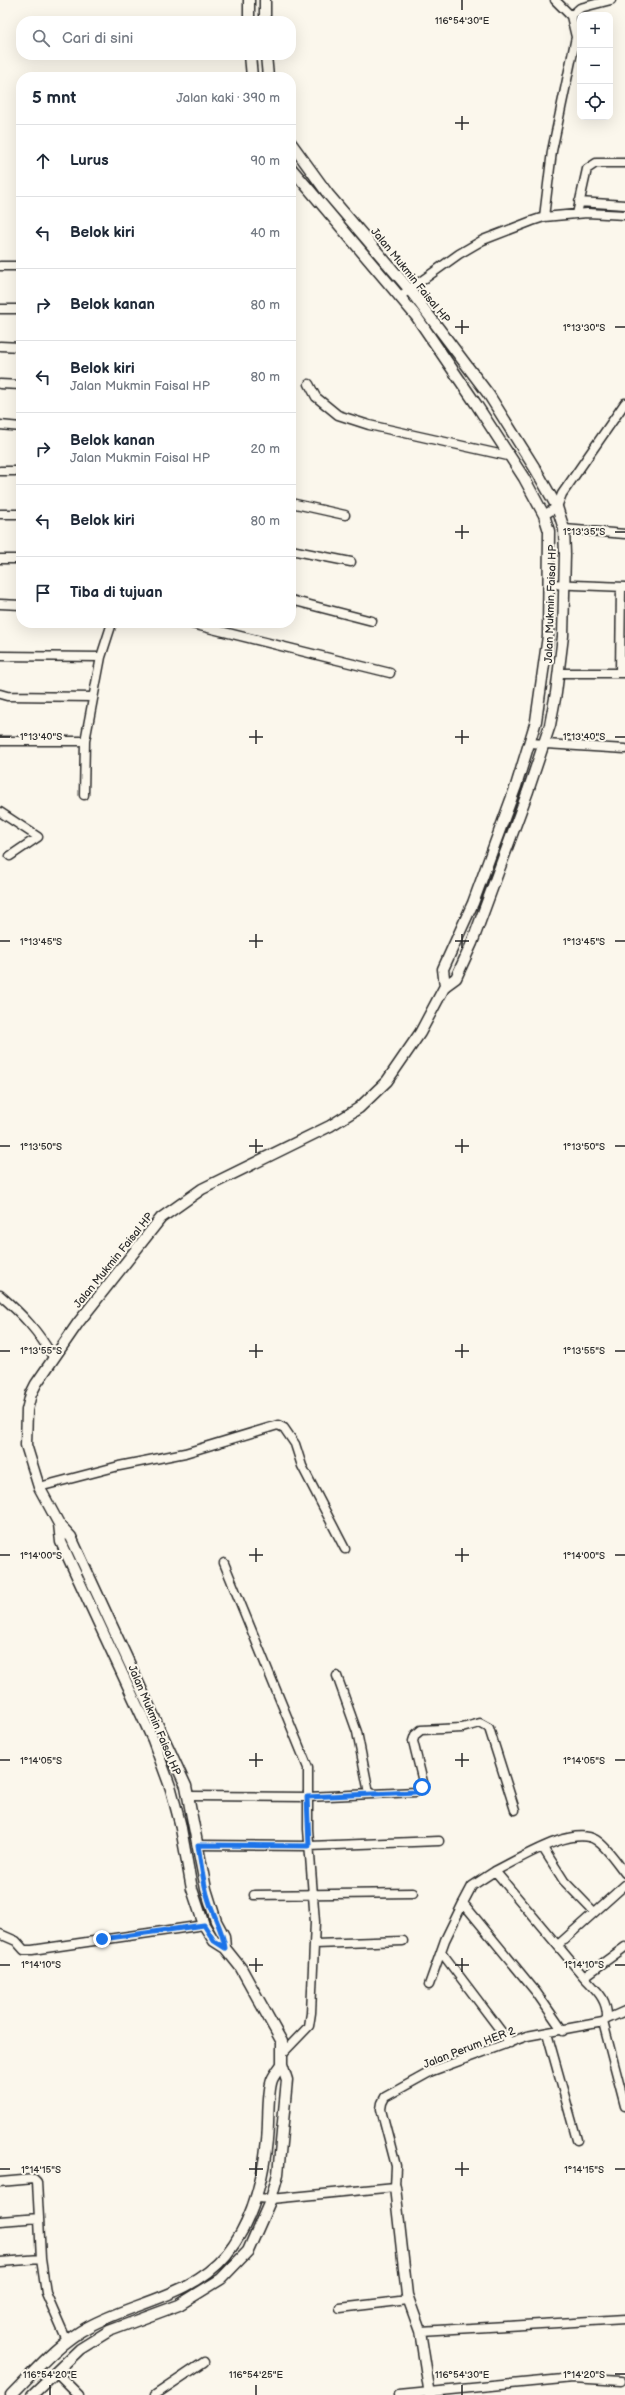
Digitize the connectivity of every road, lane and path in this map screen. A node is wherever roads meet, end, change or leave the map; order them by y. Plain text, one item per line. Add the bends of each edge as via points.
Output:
1 (249, 0) edge
2 (266, 0) edge
3 (555, 0) edge
4 (612, 0) edge
5 (249, 16) edge
6 (265, 16) edge
7 (571, 16) junction
8 (250, 60) edge
9 (266, 60) edge
10 (252, 72) edge
11 (268, 72) edge
12 (296, 150) edge
13 (625, 162) edge
14 (296, 174) edge
15 (579, 202) junction
16 (625, 205) edge
17 (577, 214) junction
18 (625, 215) edge
19 (544, 218) junction
20 (0, 266) edge
21 (16, 266) edge
22 (409, 289) junction
23 (399, 297) junction
24 (16, 308) edge
25 (0, 309) edge
26 (0, 346) edge
27 (16, 346) edge
28 (0, 384) edge
29 (309, 384) dead end
30 (16, 385) edge
31 (625, 403) edge
32 (0, 425) edge
33 (16, 427) edge
34 (508, 456) junction
35 (0, 471) edge
36 (16, 471) edge
37 (296, 504) edge
38 (557, 507) junction
39 (0, 514) edge
40 (16, 514) edge
41 (345, 515) dead end
42 (544, 515) junction
43 (564, 529) junction
44 (625, 534) edge
45 (296, 551) edge
46 (0, 559) edge
47 (16, 559) edge
48 (351, 562) dead end
49 (549, 584) junction
50 (564, 584) junction
51 (623, 587) edge
52 (296, 601) edge
53 (0, 604) edge
54 (16, 605) edge
55 (372, 620) dead end
56 (110, 628) edge
57 (208, 628) edge
58 (0, 656) edge
59 (101, 657) junction
60 (390, 673) dead end
61 (623, 673) edge
62 (559, 674) junction
63 (0, 694) edge
64 (93, 697) junction
65 (0, 741) edge
66 (85, 741) junction
67 (530, 743) junction
68 (544, 745) junction
69 (625, 749) edge
70 (84, 795) dead end
71 (0, 812) edge
72 (10, 856) dead end
73 (445, 986) junction
74 (0, 1295) edge
75 (54, 1357) junction
76 (39, 1487) junction
77 (59, 1524) junction
78 (345, 1549) dead end
79 (224, 1563) dead end
80 (337, 1676) dead end
81 (369, 1793) junction
82 (188, 1796) junction
83 (307, 1797) junction
84 (515, 1810) dead end
85 (439, 1841) dead end
86 (198, 1845) junction
87 (309, 1846) junction
88 (543, 1848) junction
89 (495, 1871) junction
90 (625, 1873) edge
91 (625, 1885) edge
92 (414, 1893) dead end
93 (313, 1894) junction
94 (254, 1895) dead end
95 (463, 1903) junction
96 (594, 1912) junction
97 (204, 1925) junction
98 (0, 1934) edge
99 (403, 1941) dead end
100 (314, 1944) junction
101 (558, 1945) junction
102 (625, 1947) edge
103 (225, 1948) junction
104 (442, 1953) junction
105 (584, 1976) junction
106 (429, 1985) dead end
107 (625, 2011) edge
108 (605, 2020) junction
109 (562, 2031) junction
110 (546, 2033) junction
111 (510, 2043) junction
112 (283, 2048) junction
113 (282, 2064) junction
114 (625, 2106) edge
115 (577, 2140) dead end
116 (0, 2182) edge
117 (395, 2187) junction
118 (257, 2198) junction
119 (271, 2200) junction
120 (39, 2218) junction
121 (0, 2221) edge
122 (41, 2259) junction
123 (0, 2262) edge
124 (408, 2300) junction
125 (340, 2308) dead end
126 (625, 2319) edge
127 (420, 2331) junction
128 (66, 2341) junction
129 (204, 2362) dead end
130 (56, 2372) junction
131 (621, 2381) dead end
132 (430, 2394) edge
133 (12, 2395) edge
134 (32, 2395) edge
135 (79, 2395) edge
136 (156, 2395) edge
137 (399, 2395) edge

1 - 5 street
2 - 6 street
3 - 7 street
4 - 7 street via 580,8
7 - 19 street via 576,37 552,151
8 - 10 street
9 - 11 street
12 - 22 street, Jalan Mukmin Faisal HP via 328,194
13 - 15 street via 596,163 590,166
14 - 23 street, Jalan Mukmin Faisal HP
15 - 16 street
15 - 17 street
17 - 18 street
17 - 19 street
19 - 22 street via 484,240
20 - 21 street
22 - 23 street
22 - 38 street, Jalan Mukmin Faisal HP via 489,395
23 - 34 street, Jalan Mukmin Faisal HP via 476,404
24 - 25 street
26 - 27 street
28 - 30 street
29 - 34 street via 316,397 338,414 369,425
31 - 38 street via 562,494
32 - 33 street
34 - 42 street, Jalan Mukmin Faisal HP via 524,478
35 - 36 street
37 - 41 street
38 - 42 street
38 - 43 street, Jalan Mukmin Faisal HP
39 - 40 street
42 - 49 street, Jalan Mukmin Faisal HP via 551,544
43 - 44 street
43 - 50 street, Jalan Mukmin Faisal HP
45 - 48 street
46 - 47 street
49 - 50 street
49 - 67 street, Jalan Mukmin Faisal HP via 545,670
50 - 51 street
50 - 62 street, Jalan Mukmin Faisal HP
51 - 61 street
52 - 55 street
53 - 54 street
56 - 59 street
57 - 60 street
58 - 59 street
59 - 64 street
61 - 62 street
62 - 68 street, Jalan Mukmin Faisal HP
63 - 64 street
64 - 66 street
65 - 66 street
66 - 70 street
67 - 68 street
67 - 73 street, Jalan Mukmin Faisal HP via 473,903 443,969
68 - 69 street
68 - 73 street, Jalan Mukmin Faisal HP via 488,904 456,978
71 - 72 street via 38,837
73 - 75 street, Jalan Mukmin Faisal HP via 420,1034 387,1081 359,1108 330,1126 202,1189 161,1218
74 - 75 street via 29,1321
75 - 76 street, Jalan Mukmin Faisal HP via 31,1394 25,1430 26,1445
76 - 77 street, Jalan Mukmin Faisal HP
76 - 78 street via 113,1467 185,1453 278,1425 284,1428 295,1444 302,1466
77 - 82 street, Jalan Mukmin Faisal HP via 70,1537 175,1762
77 - 97 street, Jalan Mukmin Faisal HP via 61,1542 153,1740 171,1789 192,1888
79 - 83 street via 308,1768 310,1778
80 - 81 street via 357,1732
81 - 83 street
81 - 84 street via 416,1792 422,1787 413,1742 415,1735 421,1730 462,1728 480,1723 489,1728
82 - 83 street
82 - 86 street, Jalan Mukmin Faisal HP
83 - 87 street
85 - 87 street
86 - 87 street
86 - 103 street, Jalan Mukmin Faisal HP via 206,1889 216,1921 224,1936
87 - 93 street
88 - 89 street
88 - 90 street via 562,1838 587,1837 597,1840
88 - 96 street via 564,1881
89 - 95 street via 472,1886
89 - 101 street
91 - 96 street
92 - 93 street
93 - 94 street
93 - 100 street
95 - 104 street via 445,1940
95 - 109 street via 536,1992
96 - 101 street
97 - 98 street via 32,1950 24,1950 16,1941
97 - 103 street, Jalan Mukmin Faisal HP via 214,1941
99 - 100 street
100 - 112 street via 309,2026
101 - 105 street
102 - 105 street
103 - 112 street, Jalan Mukmin Faisal HP via 240,1968
104 - 106 street
104 - 111 street
105 - 108 street via 604,1999
107 - 108 street, Jalan Perum HER 2
108 - 109 street, Jalan Perum HER 2
108 - 114 street
109 - 110 street, Jalan Perum HER 2
110 - 111 street, Jalan Perum HER 2 via 527,2036
110 - 115 street
111 - 117 street, Jalan Perum HER 2 via 432,2071 385,2097 381,2109 396,2166
112 - 113 street
113 - 118 street via 272,2080 267,2141
113 - 119 street via 287,2080 282,2143
116 - 120 street via 34,2179 37,2182
117 - 119 street
117 - 124 street
118 - 119 street
118 - 128 street via 226,2255 198,2278 158,2299 106,2318
119 - 130 street via 248,2251 221,2279 179,2305 109,2331 80,2349
120 - 121 street
120 - 122 street
122 - 123 street
122 - 128 street via 46,2293
124 - 125 street
124 - 127 street
126 - 127 street
127 - 132 street
128 - 133 street
129 - 136 street
130 - 134 street
130 - 135 street
131 - 132 street via 573,2378
132 - 137 street

